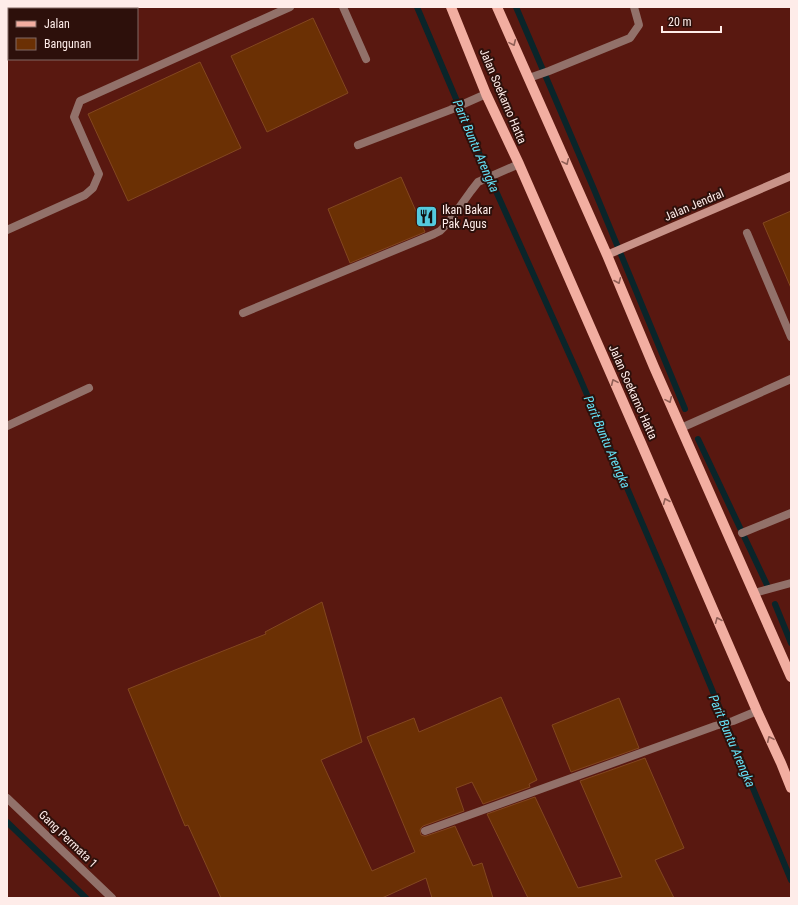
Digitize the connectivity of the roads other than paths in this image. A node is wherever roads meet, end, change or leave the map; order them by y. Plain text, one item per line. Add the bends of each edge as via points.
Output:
1 (290, 7) edge
2 (343, 7) edge
3 (451, 7) edge
4 (634, 7) edge
5 (500, 8) edge
6 (366, 59) dead end
7 (533, 77) junction
8 (486, 94) junction
9 (358, 145) dead end
10 (518, 164) junction
11 (791, 176) edge
12 (7, 230) edge
13 (747, 233) dead end
14 (610, 254) junction
15 (244, 313) dead end
16 (791, 337) edge
17 (791, 379) edge
18 (89, 388) dead end
19 (7, 426) edge
20 (681, 428) junction
21 (791, 512) edge
22 (742, 533) dead end
23 (791, 583) edge
24 (754, 593) junction
25 (791, 677) edge
26 (757, 711) junction
27 (791, 759) edge
28 (781, 763) junction
29 (791, 788) edge
30 (7, 798) edge
31 (425, 831) dead end
32 (112, 898) edge

1 - 12 street via 80,101 74,117 99,174 93,188 85,195
2 - 6 street
3 - 8 main road, Jalan Soekarno Hatta
4 - 7 street via 639,25 630,38
5 -> 7 main road
7 -> 14 main road
8 - 9 street
8 - 10 main road, Jalan Soekarno Hatta
10 - 15 street via 478,182 440,231
26 -> 10 main road, Jalan Soekarno Hatta
11 - 14 main road, Jalan Jendral
13 - 16 street
14 -> 20 main road
17 - 20 street
18 - 19 street
20 - 24 main road
21 - 22 street
23 - 24 street
24 - 25 main road
28 -> 26 main road, Jalan Soekarno Hatta
26 - 31 street
27 - 28 main road
28 - 29 main road, Jalan Soekarno Hatta
30 - 32 street, Gang Permata 1

